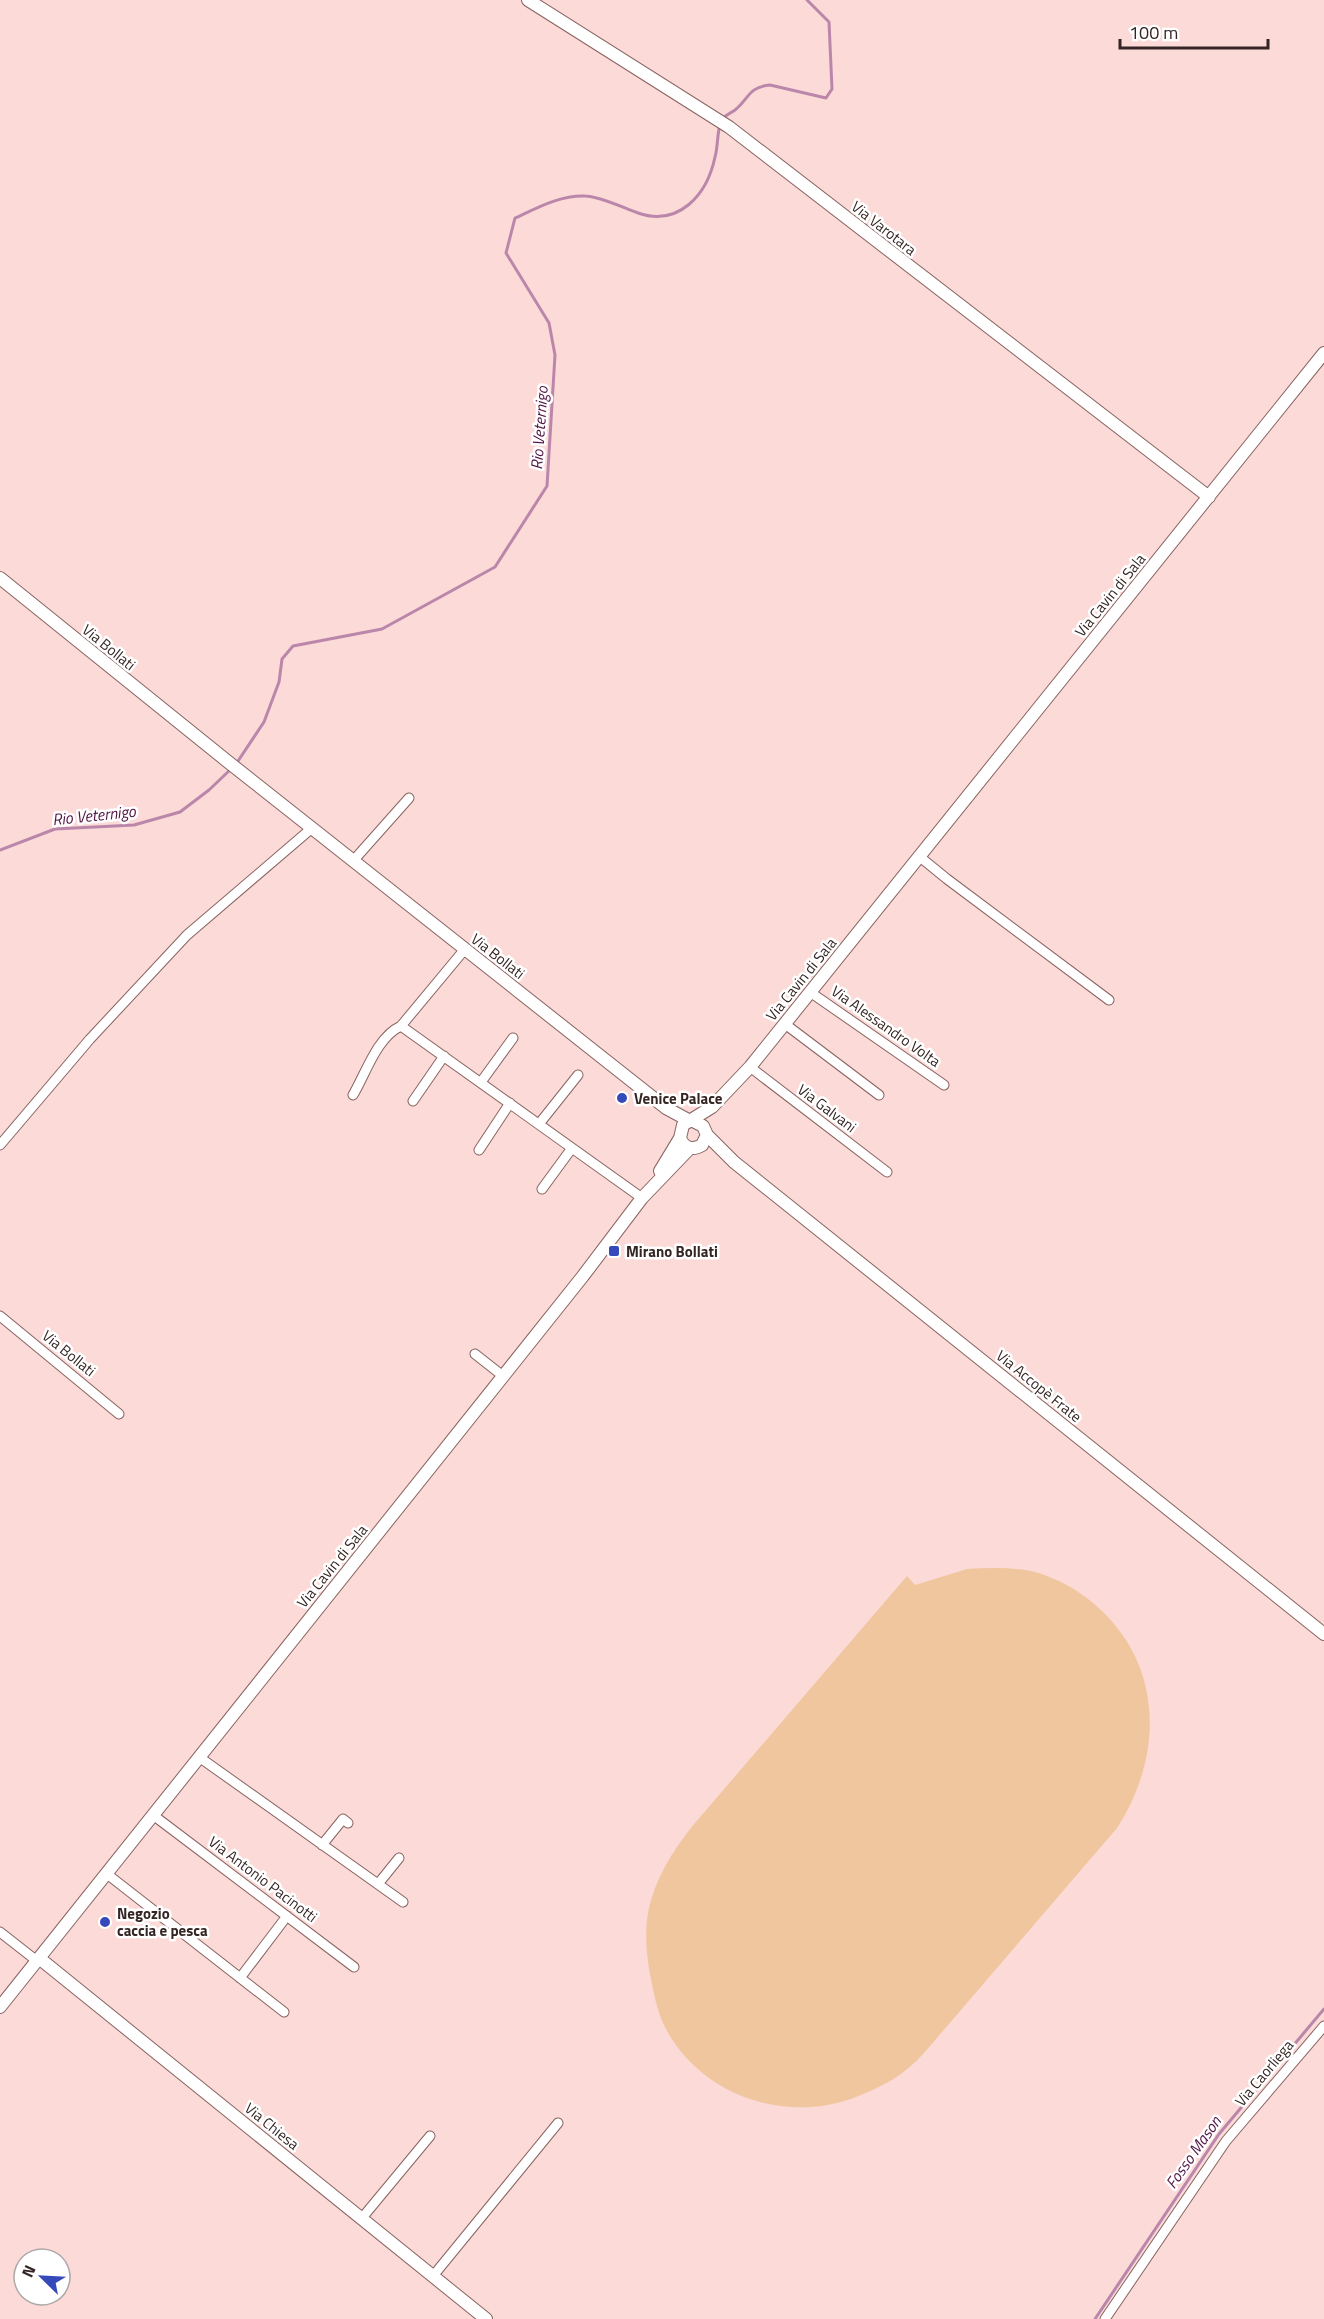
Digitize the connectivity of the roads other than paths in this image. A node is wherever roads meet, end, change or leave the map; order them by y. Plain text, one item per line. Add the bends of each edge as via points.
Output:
1 (528, 0) edge
2 (1324, 353) edge
3 (1209, 496) junction
4 (0, 578) edge
5 (409, 798) dead end
6 (312, 828) junction
7 (920, 857) junction
8 (353, 861) junction
9 (465, 949) junction
10 (810, 992) junction
11 (1109, 999) dead end
12 (785, 1024) junction
13 (401, 1026) junction
14 (513, 1038) dead end
15 (444, 1056) junction
16 (750, 1067) junction
17 (578, 1075) dead end
18 (481, 1082) junction
19 (944, 1085) dead end
20 (728, 1091) junction
21 (353, 1095) dead end
22 (879, 1095) dead end
23 (413, 1101) dead end
24 (510, 1103) junction
25 (666, 1108) junction
26 (691, 1121) junction
27 (539, 1124) junction
28 (706, 1132) junction
29 (679, 1135) junction
30 (0, 1145) edge
31 (572, 1148) junction
32 (694, 1148) junction
33 (479, 1150) dead end
34 (734, 1162) junction
35 (887, 1172) dead end
36 (651, 1188) junction
37 (542, 1189) dead end
38 (642, 1198) junction
39 (0, 1316) edge
40 (475, 1354) dead end
41 (503, 1376) junction
42 (119, 1414) dead end
43 (1324, 1634) edge
44 (199, 1757) junction
45 (153, 1815) junction
46 (348, 1823) dead end
47 (322, 1845) junction
48 (399, 1858) dead end
49 (107, 1874) junction
50 (378, 1884) junction
51 (403, 1902) dead end
52 (287, 1916) junction
53 (0, 1932) edge
54 (38, 1960) junction
55 (354, 1967) dead end
56 (240, 1978) junction
57 (0, 2007) edge
58 (284, 2012) dead end
59 (1324, 2026) edge
60 (558, 2123) dead end
61 (430, 2136) dead end
62 (362, 2218) junction
63 (433, 2276) junction
64 (486, 2319) edge
65 (1105, 2319) edge

1 - 3 main road, Via Varotara via 729,127
2 - 3 main road, Via Cavin di Sala
3 - 7 main road, Via Cavin di Sala
4 - 6 main road, Via Bollati
5 - 8 street
6 - 8 main road, Via Bollati
6 - 30 street via 187,935 90,1039
7 - 10 main road, Via Cavin di Sala
7 - 11 street
8 - 9 main road, Via Bollati
9 - 13 street
9 - 25 main road, Via Bollati
10 - 12 main road, Via Cavin di Sala
10 - 19 street, Via Alessandro Volta
12 - 16 main road, Via Cavin di Sala
12 - 22 street
13 - 15 street
13 - 21 street via 391,1030 382,1042
14 - 18 street
15 - 18 street
15 - 23 street
16 - 20 main road, Via Cavin di Sala
16 - 35 street, Via Galvani
17 - 27 street
18 - 24 street
20 - 26 main road, Via Cavin di Sala
20 - 28 main road, Via Cavin di Sala
24 - 27 street
24 - 33 street
25 - 26 main road, Via Bollati
25 - 29 main road, Via Bollati
26 - 28 main road via 700,1123
26 - 29 main road via 683,1125
27 - 31 street
28 - 32 main road via 704,1142
28 - 34 main road, Via Accopè Frate
29 - 32 main road via 682,1143
29 - 36 main road, Via Cavin di Sala
31 - 37 street
31 - 38 street
32 - 34 main road, Via Accopè Frate
32 - 36 main road, Via Cavin di Sala
34 - 43 main road, Via Accopè Frate
36 - 38 main road, Via Cavin di Sala
38 - 41 main road, Via Cavin di Sala
39 - 42 street, Via Bollati
40 - 41 street
41 - 44 main road, Via Cavin di Sala
44 - 45 main road, Via Cavin di Sala
44 - 47 street
45 - 49 main road, Via Cavin di Sala
45 - 52 street, Via Antonio Pacinotti
46 - 47 street via 343,1819
47 - 50 street
48 - 50 street
49 - 54 main road, Via Cavin di Sala
49 - 56 street
50 - 51 street
52 - 55 street, Via Antonio Pacinotti
52 - 56 street
53 - 54 street
54 - 57 main road, Via Cavin di Sala
54 - 62 main road, Via Chiesa
56 - 58 street
59 - 65 street, Via Caorliega via 1226,2141
60 - 63 street
61 - 62 street
62 - 63 main road, Via Chiesa
63 - 64 main road, Via Chiesa

